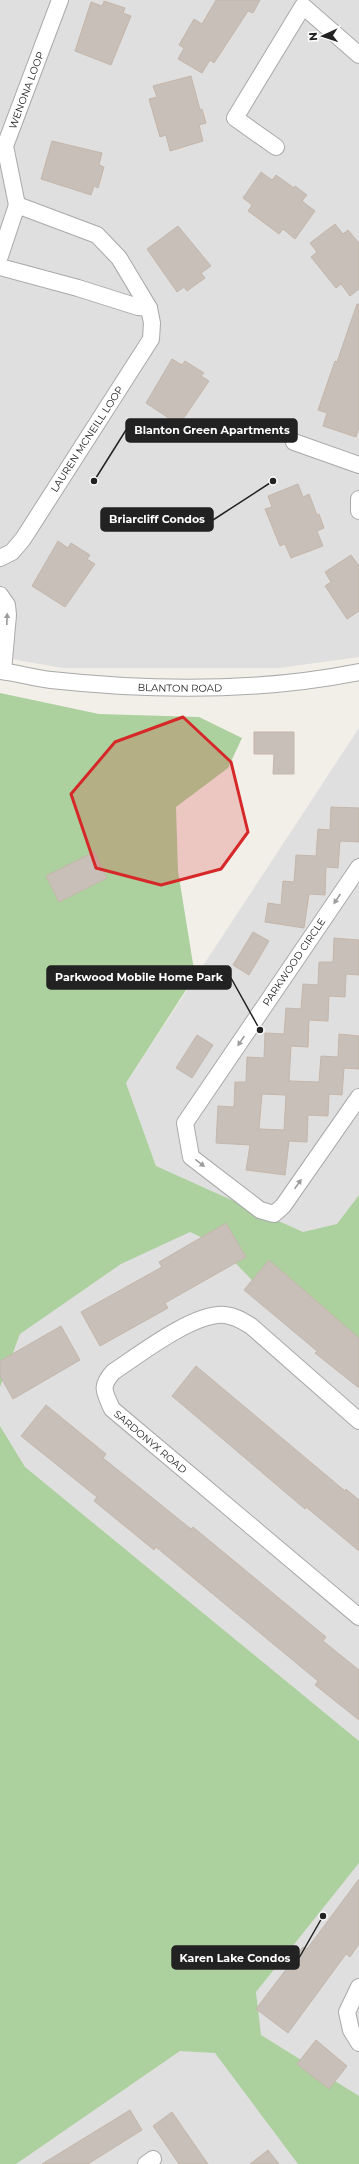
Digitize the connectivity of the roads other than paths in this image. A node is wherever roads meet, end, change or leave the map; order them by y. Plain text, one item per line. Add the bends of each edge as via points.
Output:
1 (60, 0) edge
2 (359, 54) edge
3 (276, 147) dead end
4 (17, 205) junction
5 (0, 256) edge
6 (0, 267) edge
7 (149, 308) junction
8 (294, 442) dead end
9 (359, 465) edge
10 (359, 499) edge
11 (359, 511) edge
12 (0, 558) edge
13 (0, 595) edge
14 (2, 671) edge
15 (358, 676) edge
16 (359, 866) edge
17 (359, 1097) edge
18 (359, 1421) edge
19 (359, 1617) edge
20 (359, 1987) edge
21 (359, 2043) edge

1 - 4 street, WENONA LOOP via 5,146
2 - 3 street via 303,6 235,118
4 - 5 street
4 - 7 street, LAUREN MCNEILL LOOP via 97,235 119,258
6 - 7 street
7 - 12 street, LAUREN MCNEILL LOOP via 152,323 151,339 23,539 12,552
8 - 9 street
10 - 11 street
14 -> 13 street via 8,616 7,606
14 - 15 street, BLANTON ROAD via 49,680 121,686 182,687 244,686
16 -> 17 street, PARKWOOD CIRCLE via 185,1123 191,1157 260,1210 274,1214
18 - 19 street, SARDONYX ROAD via 251,1326 225,1315 212,1316 184,1327 113,1372 105,1381 104,1390 112,1409
20 - 21 street via 347,2012 351,2030

